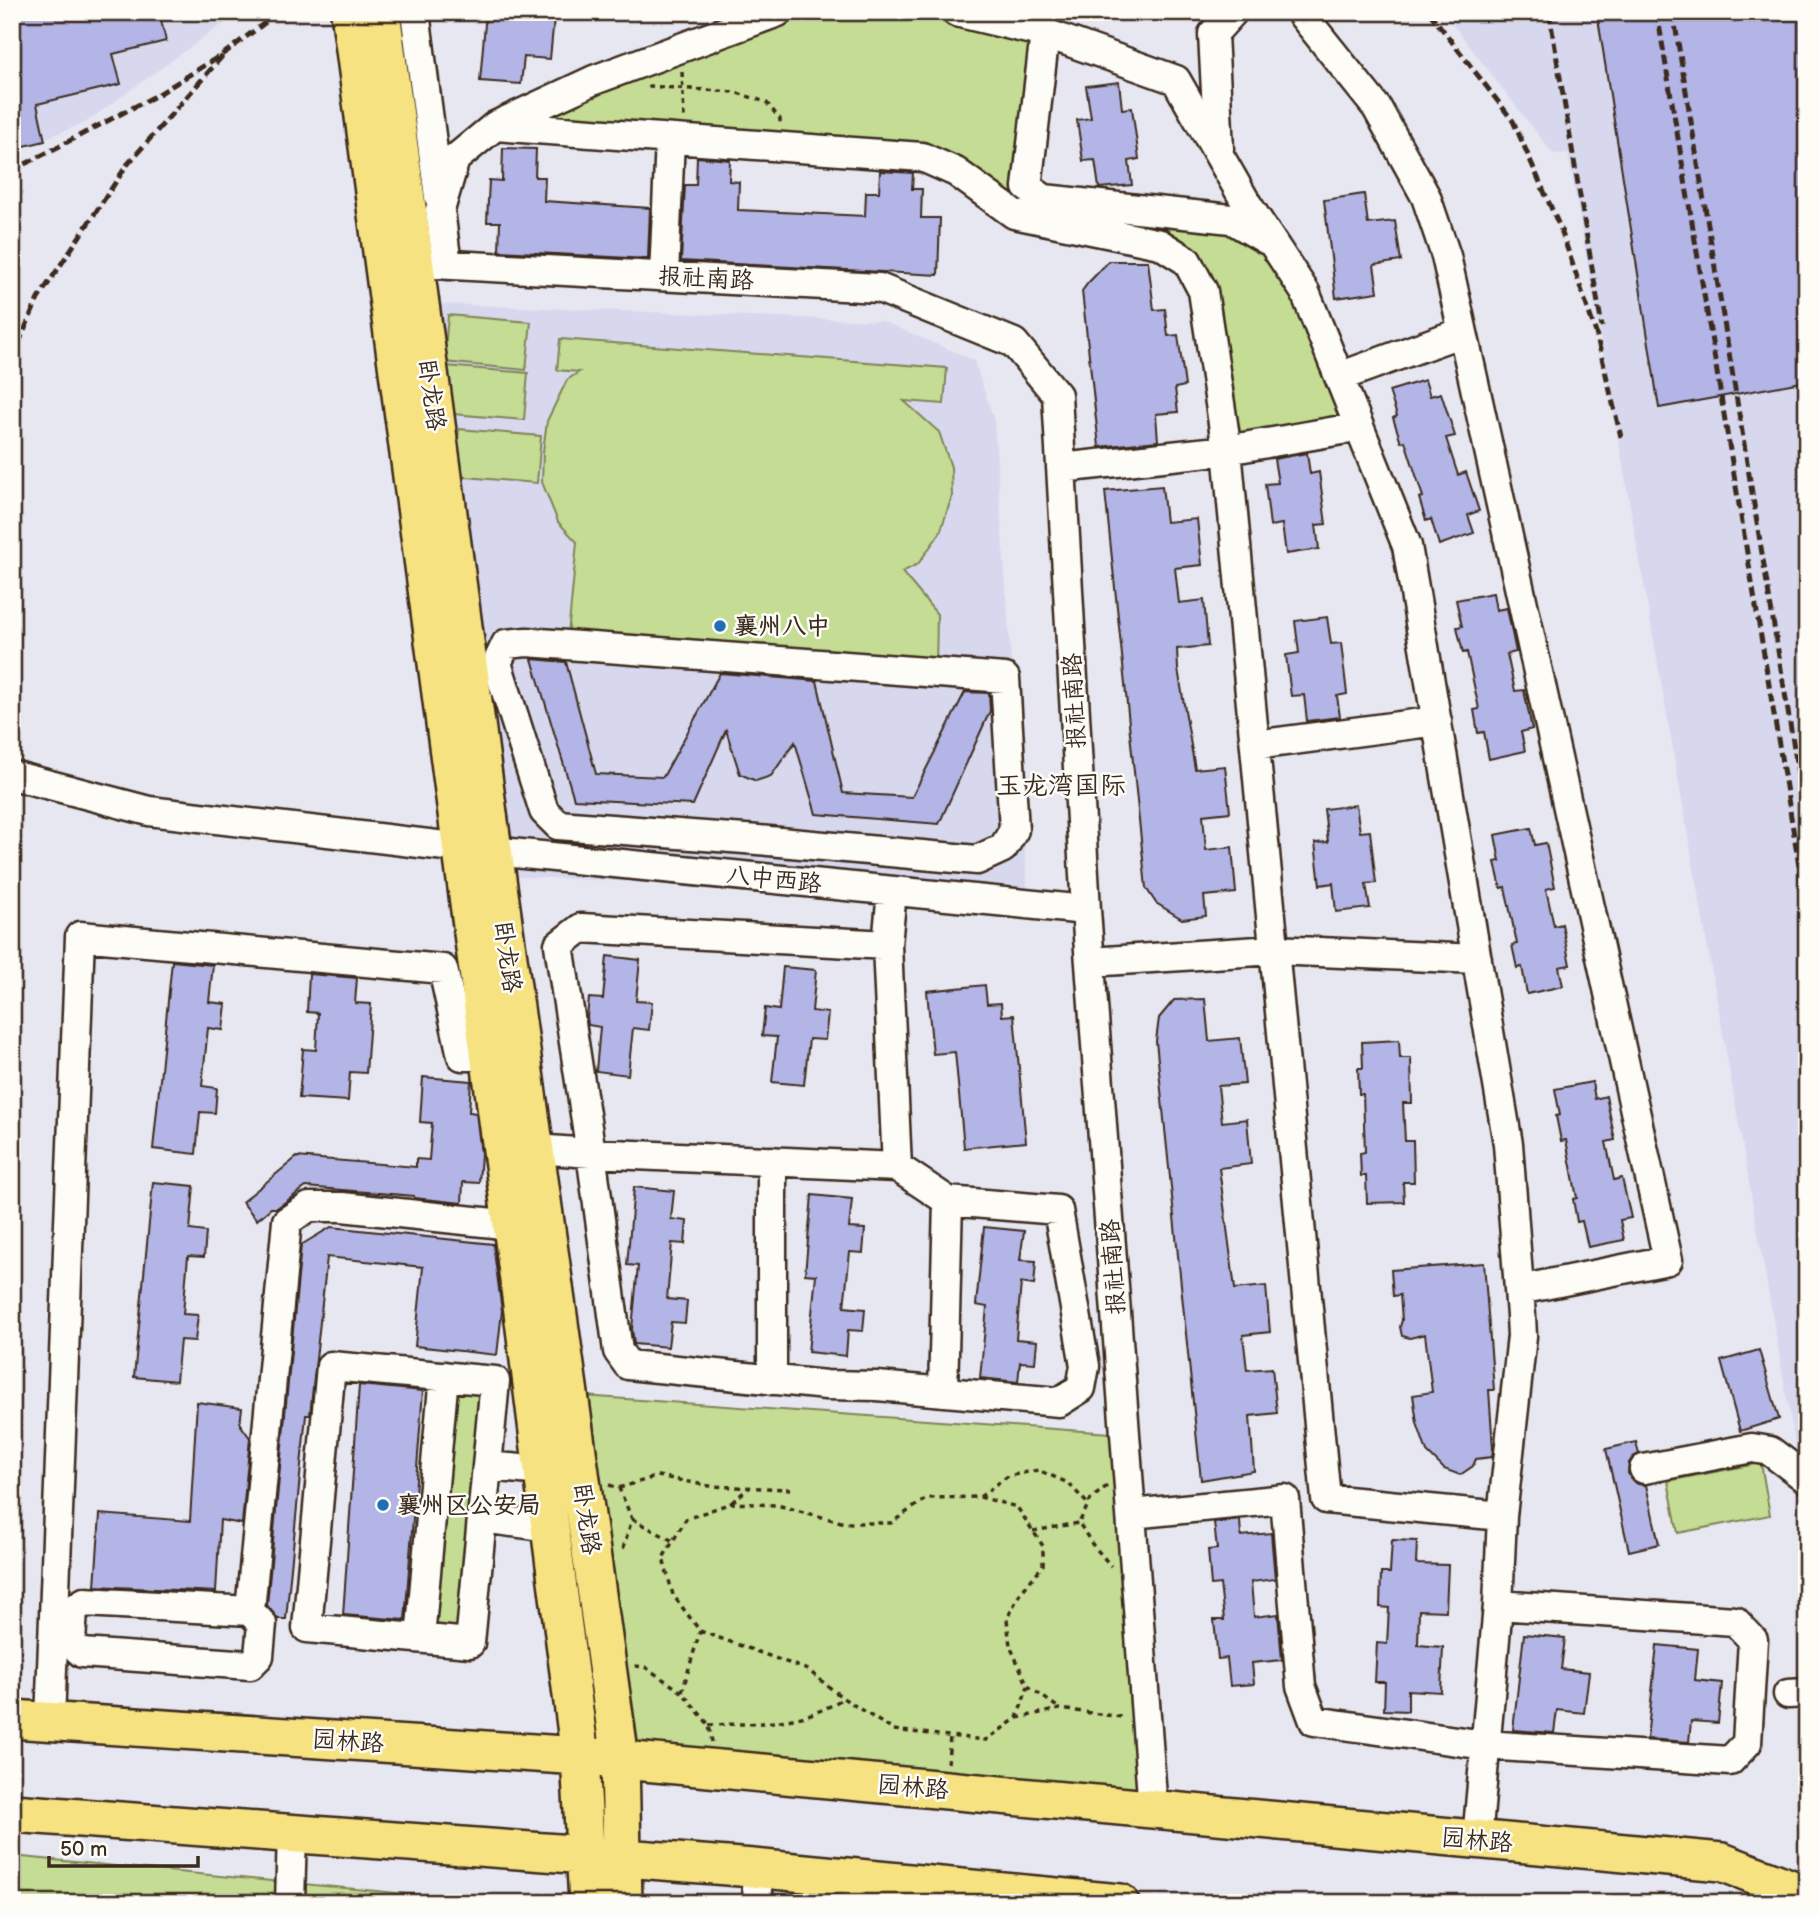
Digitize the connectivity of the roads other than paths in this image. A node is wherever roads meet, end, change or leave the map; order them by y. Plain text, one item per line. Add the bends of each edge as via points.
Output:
1 (350, 12) edge
2 (381, 12) edge
3 (415, 12) edge
4 (778, 12) edge
5 (956, 12) edge
6 (1233, 12) edge
7 (1300, 12) edge
8 (1045, 33) junction
9 (495, 126) junction
10 (678, 139) junction
11 (1219, 155) junction
12 (440, 210) junction
13 (1273, 243) junction
14 (431, 264) junction
15 (664, 276) junction
16 (1462, 332) junction
17 (1339, 377) junction
18 (1359, 427) junction
19 (1227, 450) junction
20 (1061, 468) junction
21 (1437, 721) junction
22 (1255, 746) junction
23 (12, 775) edge
24 (758, 841) junction
25 (477, 849) junction
26 (756, 877) junction
27 (892, 891) junction
28 (1086, 910) junction
29 (887, 946) junction
30 (1274, 950) junction
31 (1477, 958) junction
32 (1090, 962) junction
33 (490, 1056) junction
34 (535, 1149) junction
35 (591, 1153) junction
36 (772, 1161) junction
37 (897, 1167) junction
38 (948, 1201) junction
39 (512, 1225) junction
40 (1519, 1290) junction
41 (444, 1376) junction
42 (772, 1380) junction
43 (943, 1392) junction
44 (487, 1466) junction
45 (1644, 1469) dead end
46 (543, 1471) junction
47 (1807, 1479) edge
48 (1284, 1499) junction
49 (1326, 1499) junction
50 (1131, 1514) junction
51 (1502, 1517) junction
52 (482, 1518) junction
53 (550, 1527) junction
54 (1497, 1605) junction
55 (250, 1611) junction
56 (63, 1630) junction
57 (420, 1638) junction
58 (12, 1719) edge
59 (50, 1721) junction
60 (1485, 1745) junction
61 (580, 1755) junction
62 (620, 1759) junction
63 (1153, 1810) junction
64 (12, 1813) edge
65 (292, 1832) junction
66 (1477, 1840) junction
67 (586, 1855) junction
68 (622, 1858) junction
69 (757, 1886) edge
70 (1807, 1895) edge
71 (290, 1903) edge
72 (588, 1903) edge
73 (623, 1903) edge
74 (1120, 1903) edge

1 - 25 main road, 卧龙路
2 - 14 main road, 卧龙路
3 - 12 street
4 - 9 street via 594,80
5 - 8 street
6 - 11 street via 1213,34
7 - 16 street via 1377,108 1426,197 1446,256
8 - 11 street via 1176,80
8 - 13 street via 1027,187 1044,199 1231,219
9 - 10 street
9 - 12 street via 456,159
10 - 15 street
10 - 19 street via 922,157 956,172 1014,214 1160,243 1187,261 1203,291
11 - 13 street
12 - 14 street
13 - 17 street via 1305,292
14 - 15 street, 报社南路
14 - 25 main road, 卧龙路
15 - 20 street, 报社南路 via 879,288 1014,343 1057,395
16 - 17 street
16 - 40 street via 1668,1260
17 - 18 street
18 - 19 street
18 - 21 street via 1407,546
19 - 20 street
19 - 22 street
20 - 28 street, 报社南路
21 - 22 street
21 - 31 street
22 - 30 street
23 - 25 street, 八中西路 via 149,811
24 - 24 street via 977,860 1003,848 1014,830 1005,678 506,644 497,663 544,811 558,825
24 - 26 street
25 - 26 street, 八中西路
25 - 33 main road, 卧龙路
25 - 34 main road, 卧龙路
26 - 27 street, 八中西路
27 - 28 street, 八中西路
27 - 29 street
28 - 32 street, 报社南路
29 - 35 street via 581,928 558,945
29 - 37 street
30 - 31 street
30 - 32 street
30 - 49 street
31 - 40 street via 1508,1144
32 - 50 street, 报社南路
33 - 39 main road, 卧龙路
33 - 56 street via 462,1056 443,969 80,936
34 - 35 street
34 - 62 main road, 卧龙路
35 - 36 street
35 - 42 street via 618,1351 628,1366
36 - 37 street
36 - 42 street
37 - 38 street
38 - 43 street
38 - 43 street via 1058,1210 1085,1366 1081,1388 1059,1402
39 - 46 main road, 卧龙路
39 - 55 street via 342,1207 309,1207 287,1221
40 - 51 street via 1522,1336
41 - 44 street via 495,1381
41 - 57 street
41 - 57 street via 331,1366 308,1614 307,1628
42 - 43 street
44 - 46 street
44 - 52 street
45 - 47 street via 1752,1448 1770,1451
46 - 53 main road, 卧龙路
48 - 49 street
48 - 50 street
48 - 60 street via 1301,1686 1314,1721
49 - 51 street
50 - 63 street, 报社南路
51 - 54 street
52 - 53 street
52 - 57 street via 470,1643
53 - 61 main road, 卧龙路
54 - 60 street
54 - 60 street via 1735,1621 1753,1640 1747,1743 1730,1760
55 - 56 street via 84,1602 73,1610
55 - 56 street via 262,1624 259,1656 250,1665 82,1653
56 - 59 street
58 - 59 main road, 园林路
59 - 61 main road, 园林路
60 - 66 street
61 - 62 main road, 园林路
61 - 67 main road, 卧龙路
62 - 63 main road, 园林路
62 - 68 main road, 卧龙路
63 - 66 main road, 园林路
64 - 65 main road
65 - 67 main road
65 - 71 street
66 - 70 main road, 园林路 via 1722,1863
67 - 68 main road
67 - 72 main road, 卧龙路
68 - 69 main road
68 - 73 main road, 卧龙路
69 - 74 main road

